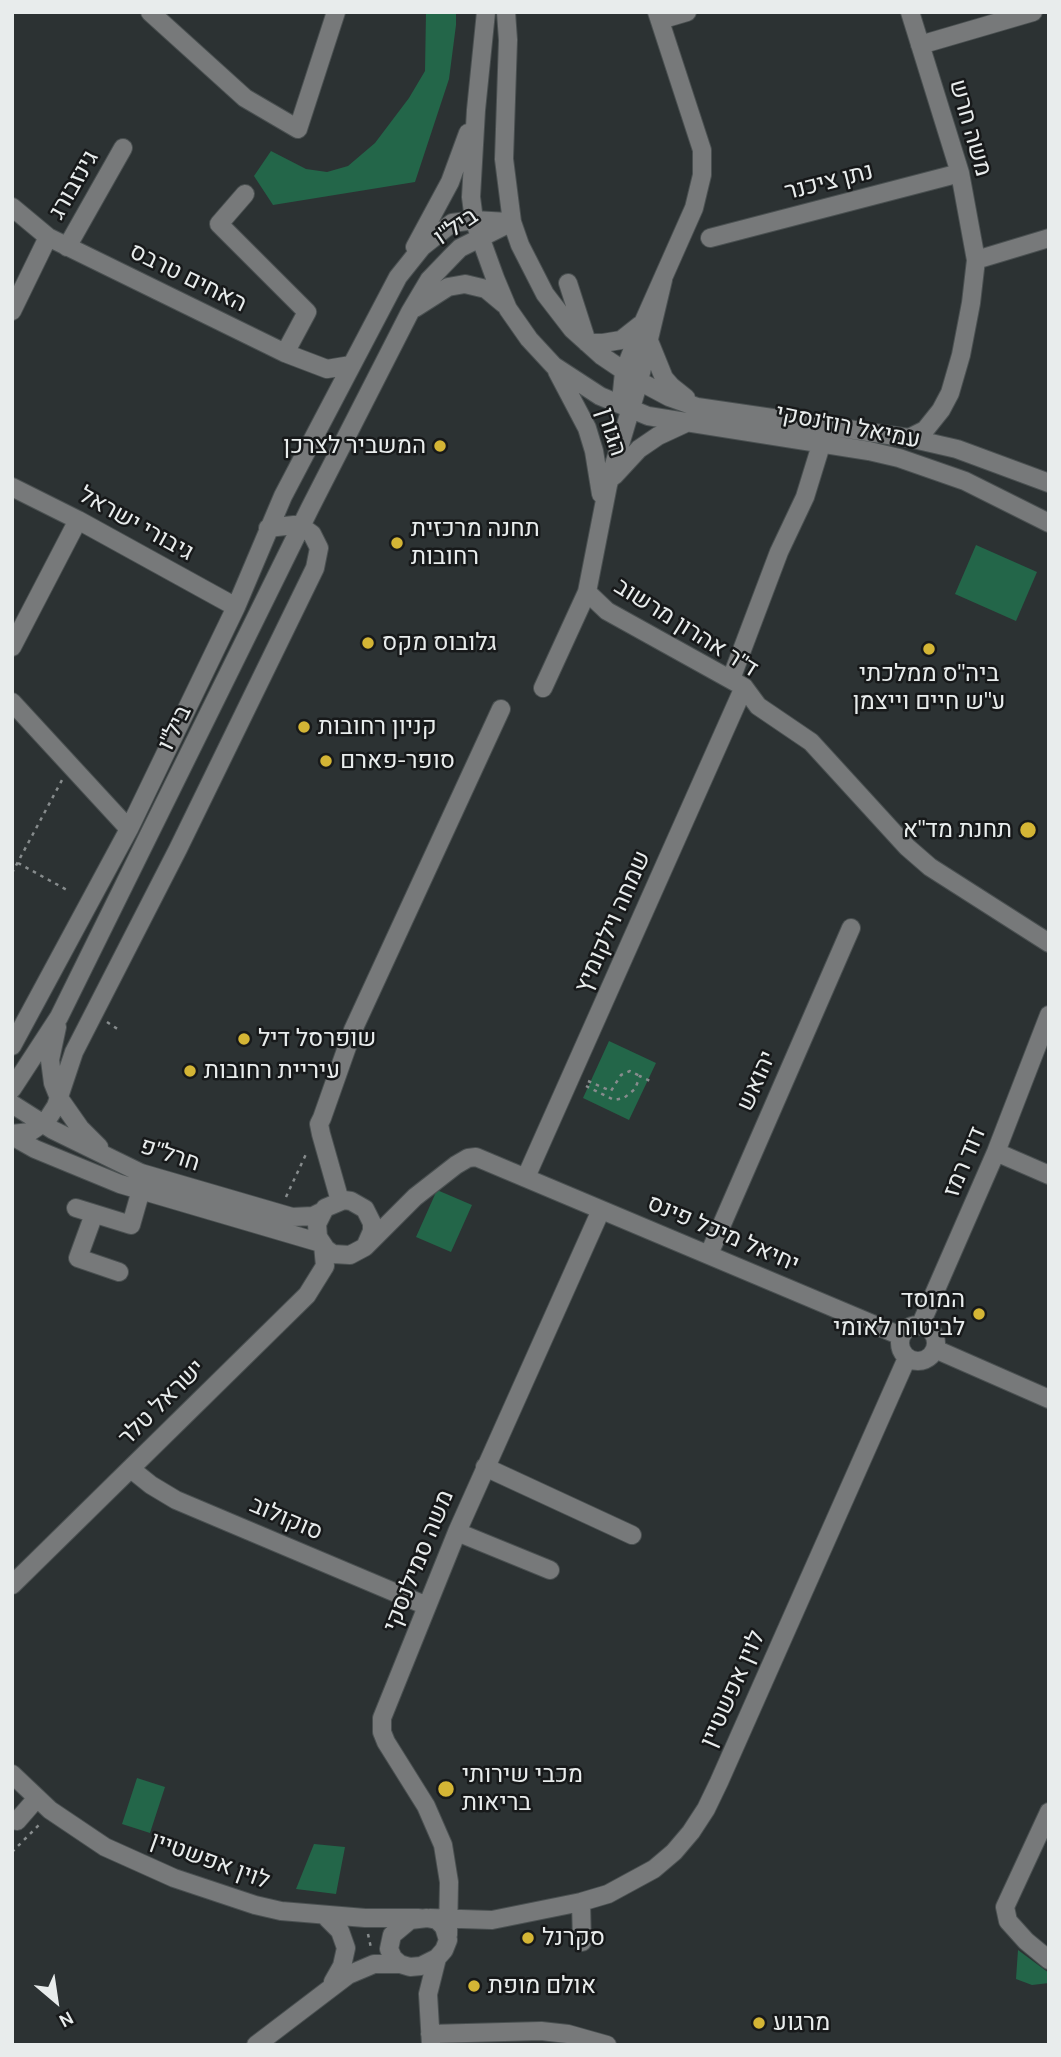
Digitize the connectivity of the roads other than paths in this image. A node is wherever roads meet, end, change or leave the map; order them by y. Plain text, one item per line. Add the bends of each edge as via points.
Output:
1 (150, 12) edge
2 (336, 12) edge
3 (486, 12) edge
4 (506, 12) edge
5 (687, 12) edge
6 (909, 12) edge
7 (1033, 12) edge
8 (658, 16) edge
9 (920, 45) junction
10 (476, 110) junction
11 (123, 148) dead end
12 (960, 173) junction
13 (245, 194) dead end
14 (12, 207) edge
15 (474, 220) junction
16 (512, 222) junction
17 (48, 237) junction
18 (480, 238) junction
19 (710, 238) dead end
20 (1049, 238) edge
21 (67, 247) junction
22 (976, 260) junction
23 (402, 271) junction
24 (663, 280) junction
25 (568, 283) dead end
26 (508, 309) junction
27 (12, 312) edge
28 (410, 312) junction
29 (643, 323) junction
30 (649, 341) junction
31 (587, 343) junction
32 (285, 353) junction
33 (351, 365) junction
34 (554, 366) junction
35 (631, 376) junction
36 (629, 409) junction
37 (708, 409) junction
38 (941, 410) junction
39 (686, 423) junction
40 (909, 438) junction
41 (821, 445) junction
42 (957, 449) junction
43 (1049, 483) edge
44 (608, 485) junction
45 (12, 487) edge
46 (600, 519) junction
47 (78, 520) junction
48 (1049, 523) edge
49 (268, 527) junction
50 (301, 527) junction
51 (587, 592) junction
52 (236, 607) junction
53 (12, 647) edge
54 (738, 683) junction
55 (543, 688) dead end
56 (12, 702) edge
57 (501, 709) dead end
58 (129, 828) junction
59 (851, 928) dead end
60 (1049, 943) edge
61 (1049, 1015) edge
62 (59, 1017) junction
63 (12, 1046) edge
64 (12, 1089) edge
65 (59, 1098) junction
66 (12, 1104) edge
67 (43, 1124) junction
68 (12, 1135) edge
69 (996, 1152) junction
70 (119, 1163) junction
71 (1049, 1175) edge
72 (526, 1177) junction
73 (141, 1190) junction
74 (415, 1197) junction
75 (340, 1201) junction
76 (359, 1204) junction
77 (76, 1208) dead end
78 (601, 1210) junction
79 (323, 1211) junction
80 (94, 1213) junction
81 (322, 1244) junction
82 (365, 1247) junction
83 (709, 1254) junction
84 (119, 1272) dead end
85 (920, 1326) junction
86 (901, 1336) junction
87 (935, 1349) junction
88 (907, 1358) junction
89 (1049, 1399) edge
90 (485, 1468) junction
91 (131, 1469) junction
92 (457, 1531) junction
93 (632, 1535) dead end
94 (550, 1570) dead end
95 (12, 1585) edge
96 (427, 1606) junction
97 (12, 1774) edge
98 (37, 1798) junction
99 (1049, 1812) edge
100 (17, 1821) dead end
101 (581, 1902) junction
102 (324, 1915) junction
103 (424, 1918) junction
104 (492, 1920) junction
105 (444, 1941) junction
106 (582, 1942) dead end
107 (1049, 1960) edge
108 (402, 1965) junction
109 (329, 1987) junction
110 (427, 2000) junction
111 (431, 2039) edge
112 (576, 2040) edge
113 (256, 2045) edge
114 (607, 2045) edge

1 - 2 street via 245,98 298,129
3 - 10 street
4 - 16 street, עמיאל רוז'נסקי via 504,159
5 - 8 street
6 - 9 street, משה חרש
7 - 9 street
8 - 24 street via 703,161 694,208
9 - 12 street, משה חרש
10 - 15 street
10 - 23 street via 450,182
11 - 21 street, גינזבורג
12 - 19 street, נתן ציכנר
12 - 22 street, משה חרש
13 - 32 street via 219,224 307,312
14 - 17 street, האחים טרבס
15 - 16 street, ביל"ו
15 - 18 street
15 - 23 street, ביל"ו via 452,223
16 - 18 street, ביל"ו
16 - 31 street, עמיאל רוז'נסקי via 545,294
17 - 21 street, האחים טרבס
17 - 27 street
18 - 26 street
18 - 28 street, ביל"ו via 460,248 439,269
20 - 22 street
21 - 32 street, האחים טרבס
22 - 38 street, משה חרש via 961,355
23 - 33 street, ביל"ו
24 - 29 street
24 - 30 street
25 - 31 street
26 - 28 street via 486,289 465,284 439,292
26 - 34 street
28 - 50 street, ביל"ו
29 - 31 street via 621,340
29 - 35 street
30 - 35 street
30 - 37 street via 671,386
31 - 35 street, עמיאל רוז'נסקי
32 - 33 street, האחים טרבס via 327,369
33 - 49 street, ביל"ו
34 - 36 street, עמיאל רוז'נסקי via 585,388
34 - 46 street, הגורן via 587,428 598,469
35 - 36 street, הגורן
35 - 37 street, עמיאל רוז'נסקי via 684,403
36 - 39 street, עמיאל רוז'נסקי
36 - 44 street, הגורן
37 - 40 street, עמיאל רוז'נסקי
38 - 40 street via 925,430
38 - 42 street via 944,431
39 - 41 street, עמיאל רוז'נסקי
39 - 44 street via 639,449
40 - 42 street, עמיאל רוז'נסקי
41 - 48 street, עמיאל רוז'נסקי via 869,451 943,472
41 - 54 street, שמחה וילקומיץ via 805,497 779,552
42 - 43 street, עמיאל רוז'נסקי
44 - 46 street, הגורן
45 - 47 street, גיבורי ישראל
46 - 51 street, הגורן
47 - 52 street, גיבורי ישראל
47 - 53 street
49 - 50 street
49 - 52 street, ביל"ו
50 - 62 street, ביל"ו
50 - 65 street via 312,534 319,548 315,568 82,1036
51 - 54 street, ד"ר אהרון מרשוב via 607,611
51 - 55 street, הגורן
52 - 58 street, ביל"ו
54 - 60 street, ד"ר אהרון מרשוב via 758,706 811,742 914,854
54 - 72 street, שמחה וילקומיץ
56 - 58 street
57 - 75 street via 353,1030 320,1124
58 - 63 street, ביל"ו
59 - 83 street, יהואש
61 - 69 street, דוד רמז
62 - 64 street, ביל"ו
62 - 65 street via 50,1060
65 - 67 street
65 - 70 street via 80,1128
66 - 67 street, חרל"פ
67 - 68 street
67 - 70 street, חרל"פ
68 - 73 street, חרל"פ via 79,1168
69 - 71 street
69 - 85 street, דוד רמז
70 - 79 street, חרל"פ via 279,1214 303,1218
72 - 74 street via 468,1158
72 - 78 street, יחיאל מיכל פינס
73 - 80 street via 131,1224
73 - 81 street, חרל"פ
74 - 76 street via 380,1210
74 - 82 street
75 - 76 street
75 - 79 street
76 - 82 street via 372,1223
77 - 80 street
78 - 83 street, יחיאל מיכל פינס
78 - 90 street, משה סמילנסקי
79 - 81 street via 316,1231
80 - 84 street via 78,1258
81 - 82 street via 341,1256
81 - 91 street, ישראל טלר via 325,1266 307,1295
83 - 86 street, יחיאל מיכל פינס
85 - 86 street
85 - 87 street via 934,1337
86 - 88 street via 900,1348
87 - 88 street via 923,1361
87 - 89 street
88 - 101 street, לוין אפשטיין via 706,1809 674,1852 654,1869 608,1894
90 - 92 street, משה סמילנסקי
90 - 93 street
91 - 95 street, ישראל טלר
91 - 96 street, סוקולוב via 176,1500
92 - 94 street
92 - 96 street, משה סמילנסקי
96 - 105 street, משה סמילנסקי via 381,1727 426,1805 443,1845 449,1882
97 - 98 street, לוין אפשטיין
98 - 100 street
98 - 102 street, לוין אפשטיין via 105,1847 174,1878 264,1908
99 - 107 street via 1005,1907 1008,1921
101 - 104 street, לוין אפשטיין
101 - 106 street
102 - 103 street, לוין אפשטיין
102 - 109 street via 340,1931 345,1948 342,1966
103 - 105 street via 441,1923
103 - 108 street via 400,1926 390,1939 390,1954
104 - 105 street, לוין אפשטיין
104 - 105 street, לוין אפשטיין
105 - 108 street via 421,1966
105 - 110 street, משה סמילנסקי
108 - 109 street via 378,1964 357,1970
108 - 110 street via 418,1978
109 - 113 street
110 - 111 street
111 - 112 street via 531,2031
112 - 114 street

